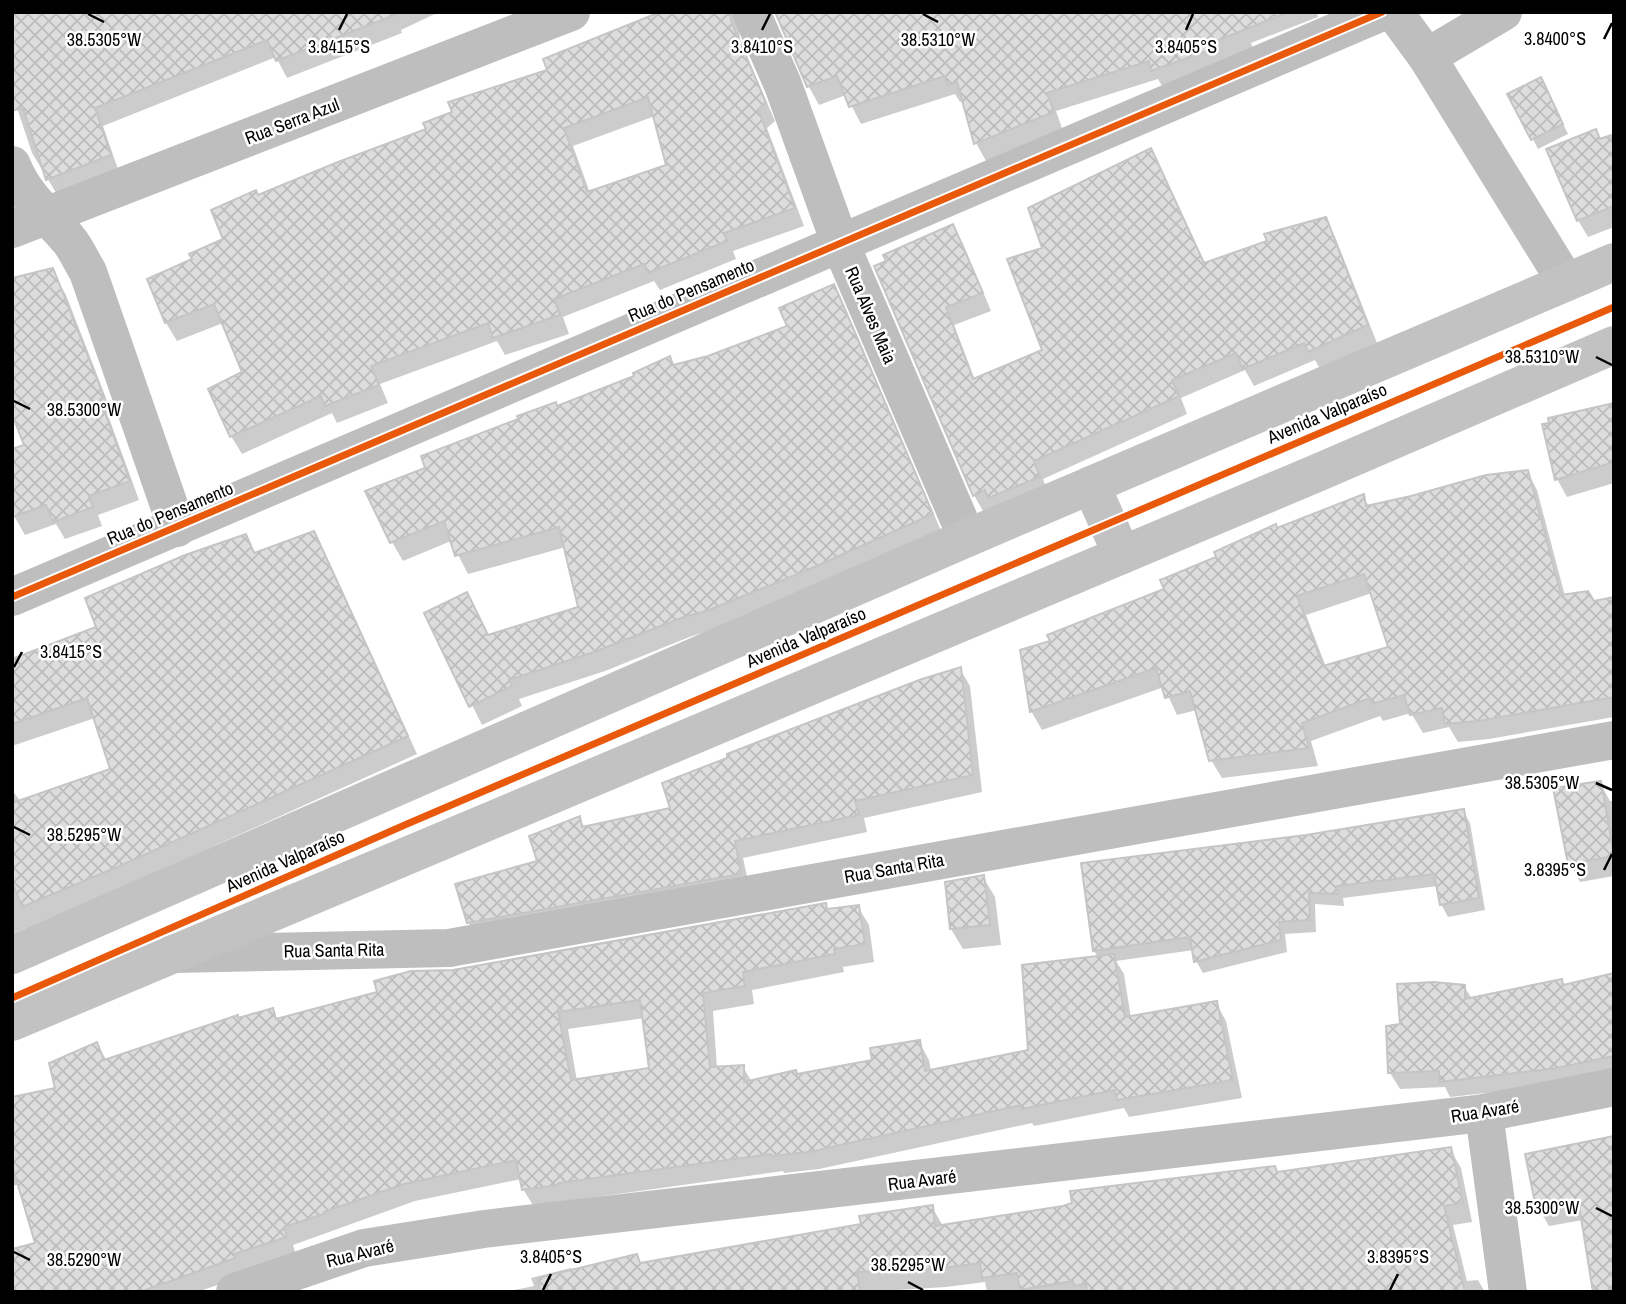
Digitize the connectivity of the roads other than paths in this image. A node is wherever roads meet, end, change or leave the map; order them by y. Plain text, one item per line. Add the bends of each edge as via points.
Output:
1 (571, 12) edge
2 (751, 12) edge
3 (1382, 12) edge
4 (1394, 12) edge
5 (1503, 12) edge
6 (1427, 57) junction
7 (12, 165) edge
8 (29, 223) edge
9 (840, 243) junction
10 (1614, 262) edge
11 (1566, 282) junction
12 (1614, 345) edge
13 (1091, 485) junction
14 (177, 528) junction
15 (967, 538) junction
16 (1122, 555) junction
17 (12, 597) edge
18 (1614, 740) edge
19 (171, 954) junction
20 (12, 955) edge
21 (12, 1022) edge
22 (1614, 1087) edge
23 (1484, 1113) junction
24 (235, 1292) edge
25 (1508, 1292) edge

1 - 8 street, Rua Serra Azul
2 - 9 street, Rua Alves Maia via 783,85
3 - 9 street, Rua do Pensamento
4 - 6 street
5 - 6 street
6 - 11 street
7 - 8 street via 29,198
8 - 14 street via 70,241 88,272
9 - 14 street, Rua do Pensamento
9 - 15 street, Rua Alves Maia
10 - 11 main road, Avenida Valparaíso
11 - 13 main road, Avenida Valparaíso
12 - 16 main road
13 - 15 main road, Avenida Valparaíso
13 - 16 main road
14 - 17 street, Rua do Pensamento
15 - 20 main road, Avenida Valparaíso
16 - 19 main road
18 - 19 street, Rua Santa Rita via 449,948
19 - 21 main road
22 - 23 street, Rua Avaré
23 - 24 street, Rua Avaré via 484,1229 364,1248
23 - 25 street

